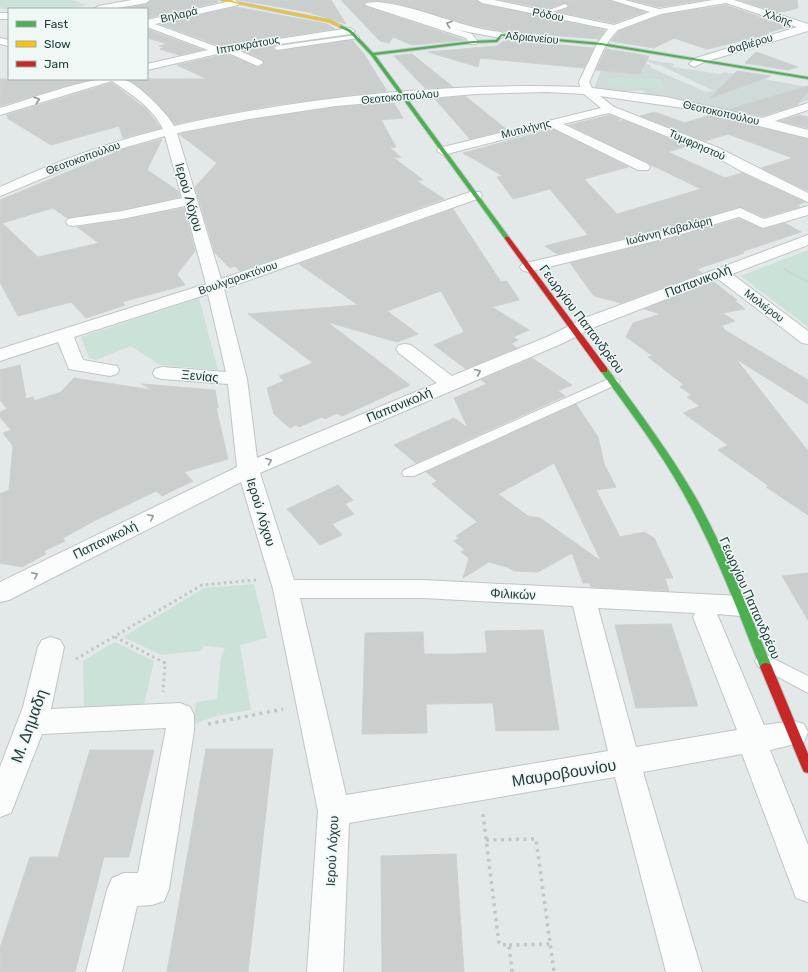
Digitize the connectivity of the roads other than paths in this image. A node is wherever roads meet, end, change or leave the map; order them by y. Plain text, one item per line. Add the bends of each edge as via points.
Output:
1 (146, 0) edge
2 (222, 0) edge
3 (482, 0) edge
4 (615, 0) edge
5 (726, 0) edge
6 (235, 3) junction
7 (566, 6) dead end
8 (105, 8) edge
9 (400, 8) junction
10 (390, 11) junction
11 (659, 12) junction
12 (542, 14) junction
13 (148, 23) edge
14 (148, 23) edge
15 (615, 28) junction
16 (808, 28) edge
17 (480, 32) junction
18 (356, 37) junction
19 (499, 38) junction
20 (471, 39) junction
21 (600, 46) junction
22 (330, 48) dead end
23 (222, 49) junction
24 (281, 49) dead end
25 (372, 54) junction
26 (697, 62) junction
27 (258, 63) dead end
28 (148, 67) edge
29 (808, 78) edge
30 (106, 80) edge
31 (117, 80) edge
32 (808, 84) edge
33 (587, 91) junction
34 (403, 95) junction
35 (808, 106) edge
36 (610, 109) junction
37 (0, 112) edge
38 (762, 122) junction
39 (551, 123) junction
40 (170, 131) junction
41 (808, 134) edge
42 (443, 151) junction
43 (643, 167) dead end
44 (0, 192) edge
45 (475, 195) junction
46 (808, 198) edge
47 (190, 201) junction
48 (808, 210) edge
49 (73, 222) dead end
50 (808, 240) edge
51 (528, 267) junction
52 (720, 273) junction
53 (215, 286) junction
54 (575, 331) junction
55 (64, 335) junction
56 (808, 338) edge
57 (405, 349) dead end
58 (0, 355) edge
59 (110, 370) dead end
60 (162, 373) dead end
61 (237, 379) junction
62 (612, 381) junction
63 (450, 384) junction
64 (248, 470) junction
65 (409, 473) dead end
66 (283, 583) junction
67 (0, 593) edge
68 (583, 598) junction
69 (741, 606) junction
70 (706, 617) dead end
71 (51, 648) dead end
72 (764, 661) junction
73 (808, 685) edge
74 (33, 722) junction
75 (794, 734) junction
76 (754, 740) junction
77 (626, 763) junction
78 (807, 764) edge
79 (0, 803) edge
80 (334, 811) junction
81 (808, 886) edge
82 (104, 972) edge
83 (325, 972) edge
84 (684, 972) edge

1 - 8 street
2 - 6 main road, Γεωργίου Παπανδρέου
3 - 12 street, Ρόδου
4 - 11 street
5 - 11 street
5 - 16 street, Χλόης
6 - 13 street, Βηλαρά
6 - 18 main road, Γεωργίου Παπανδρέου via 320,18 337,23
7 - 12 lane
9 - 10 street
9 - 10 street, Αδριανείου via 380,4 369,5
17 -> 9 street, Αδριανείου
10 - 20 street, Αδριανείου
11 - 15 street
12 - 15 street, Ρόδου
14 - 23 street
15 - 21 street via 609,32
16 - 26 street, Φαβιέρου
17 - 19 street, Αδριανείου
17 - 20 street
18 - 22 lane
18 - 23 street, Ιπποκράτους
18 - 24 lane
18 - 25 main road, Γεωργίου Παπανδρέου
19 - 20 main road
19 - 21 main road, Αδριανείου
20 - 25 main road
21 - 26 main road, Αδριανείου
21 - 33 street via 584,82
23 - 27 street
23 - 28 street, Ιπποκράτους
25 - 34 main road, Γεωργίου Παπανδρέου
26 - 29 main road, Αδριανείου
26 - 32 main road, Αδριανείου
37 -> 30 street
31 - 40 street, Ιερού Λόχου via 149,102 165,118
33 - 34 street, Θεοτοκοπούλου via 507,90
33 - 36 street, Τυμφρηστού
33 - 38 street, Θεοτοκοπούλου via 686,104
34 - 40 street, Θεοτοκοπούλου via 257,113
34 - 42 main road, Γεωργίου Παπανδρέου
35 - 38 street
36 - 39 street, Μυτιλήνης
36 - 46 street, Τυμφρηστού via 715,151
38 - 41 street, Θεοτοκοπούλου
39 - 42 street, Μυτιλήνης
39 - 43 street
40 - 44 street, Θεοτοκοπούλου via 106,148
40 - 47 street, Ιερού Λόχου
42 - 45 main road, Γεωργίου Παπανδρέου
45 - 51 main road, Γεωργίου Παπανδρέου
45 - 53 street, Βουλγαροκτόνου
47 - 49 street
47 - 53 street, Ιερού Λόχου
48 - 51 street, Ιωάννη Καβαλάρη via 763,224 740,212 678,231
50 - 52 street, Παπανικολή
51 - 54 main road, Γεωργίου Παπανδρέου
52 - 54 street, Παπανικολή via 591,322
52 - 56 street, Μολιέρου
53 - 55 street, Βουλγαροκτόνου
53 - 61 street, Ιερού Λόχου
54 - 62 main road, Γεωργίου Παπανδρέου
63 -> 54 street, Παπανικολή
55 - 58 street, Βουλγαροκτόνου
55 - 59 street via 76,365
57 - 63 street
60 - 61 street, Ξενίας
61 - 64 street, Ιερού Λόχου
62 - 65 lane
62 - 69 main road, Γεωργίου Παπανδρέου via 679,478 706,528
64 -> 63 street, Παπανικολή
64 - 66 street, Ιερού Λόχου
67 -> 64 street, Παπανικολή
66 - 68 street, Φιλικών
66 - 80 street, Ιερού Λόχου
68 - 69 street, Φιλικών
68 - 77 street
69 - 72 main road, Γεωργίου Παπανδρέου
70 - 76 street
71 - 74 street, Μ. Δημαδη via 48,675
72 - 73 lane
72 - 75 main road, Γεωργίου Παπανδρέου
74 - 79 street, Μ. Δημαδη
74 - 82 street via 171,724 152,889 124,890
75 - 76 street, Μαυροβουνίου
75 - 78 main road, Γεωργίου Παπανδρέου
76 - 77 street, Μαυροβουνίου
76 - 81 street
77 - 80 street, Μαυροβουνίου
77 - 84 street
80 - 83 street, Ιερού Λόχου

